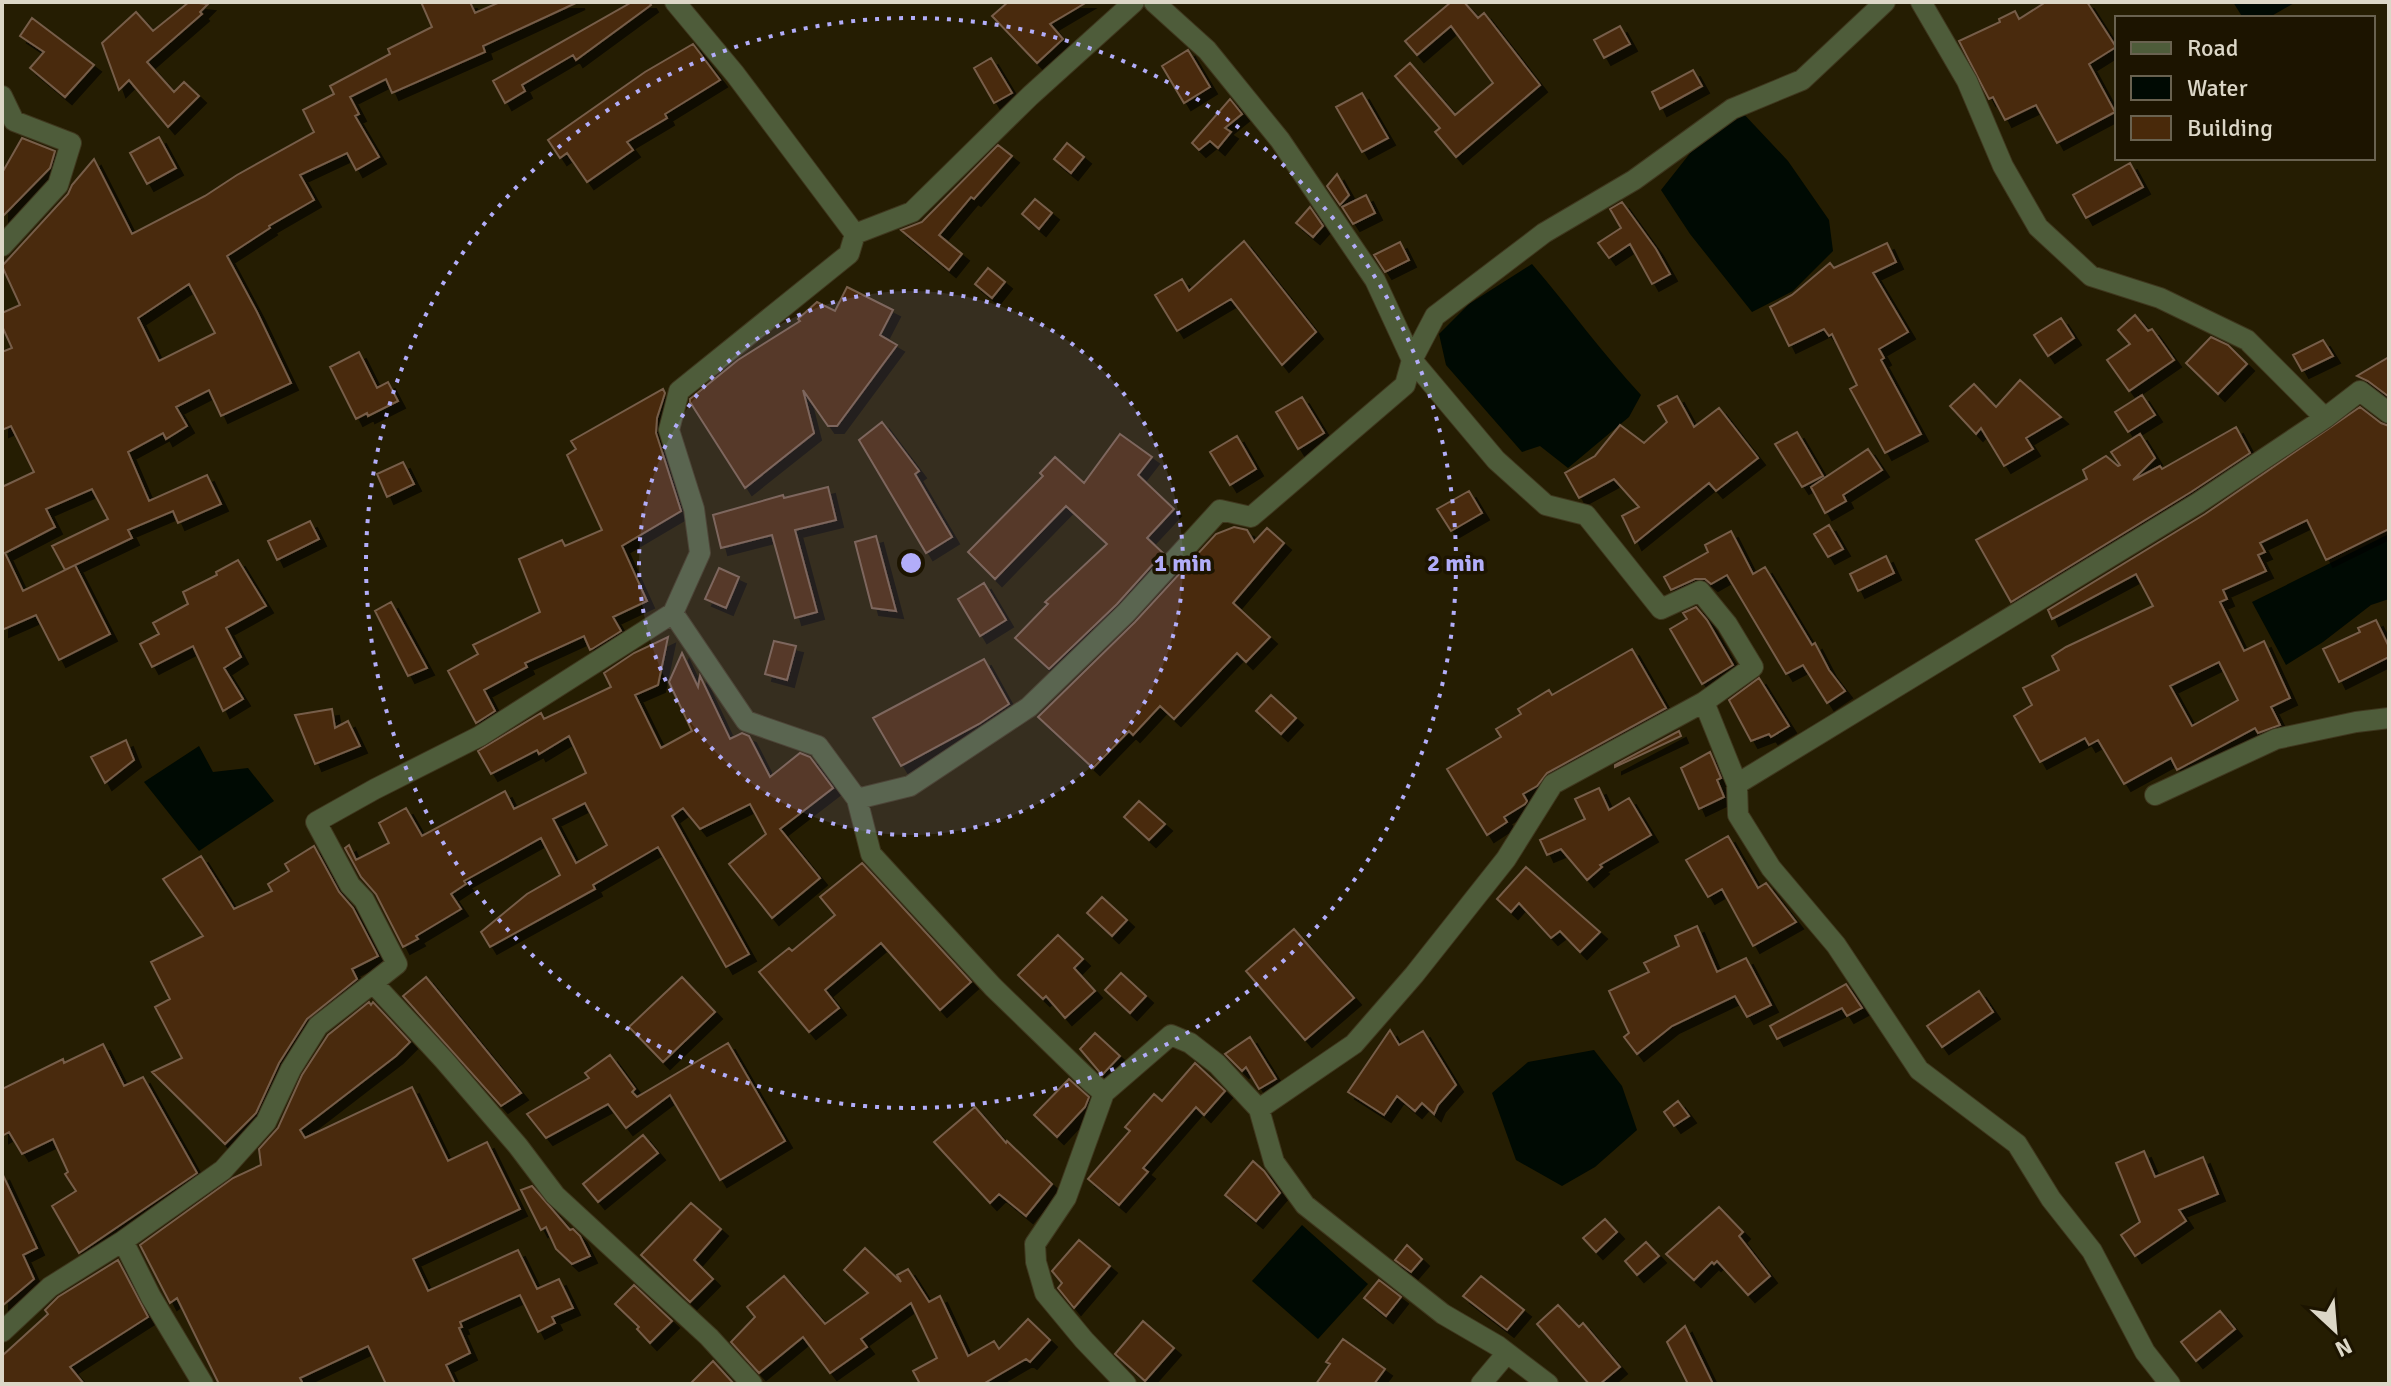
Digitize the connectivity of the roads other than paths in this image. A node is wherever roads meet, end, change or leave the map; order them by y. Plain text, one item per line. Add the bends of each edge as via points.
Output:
1 (675, 2) edge
2 (1134, 2) edge
3 (1154, 2) edge
4 (1885, 2) edge
5 (1921, 2) edge
6 (2, 96) edge
7 (855, 234) junction
8 (2, 246) edge
9 (1412, 360) junction
10 (2389, 413) edge
11 (2325, 418) junction
12 (673, 613) junction
13 (1704, 702) junction
14 (2389, 718) edge
15 (1737, 784) junction
16 (2155, 795) dead end
17 (857, 799) junction
18 (374, 984) junction
19 (1104, 1093) junction
20 (1259, 1109) junction
21 (123, 1241) junction
22 (2, 1332) edge
23 (1507, 1353) junction
24 (203, 1384) edge
25 (752, 1384) edge
26 (1126, 1384) edge
27 (1481, 1384) edge
28 (1548, 1384) edge
29 (2170, 1384) edge

1 - 7 street
2 - 7 street via 912,212
3 - 9 street via 1207,50 1280,140 1375,280
4 - 9 street via 1802,80 1732,109 1634,180 1544,233 1435,316
5 - 11 street via 1967,81 2003,166 2038,227 2091,276 2160,298 2247,340
6 - 8 street via 14,121 71,143 58,185
7 - 12 street via 849,254 679,391 669,430 694,509 700,553
9 - 13 street via 1496,460 1546,505 1586,515 1661,609 1700,591 1753,667
9 - 17 street via 1405,385 1251,517 1220,510 1126,613 1029,707 910,786
10 - 11 street via 2360,391
11 - 15 street via 2198,503
12 - 17 street via 746,721 818,746
12 - 18 street via 480,736 316,822 397,964
13 - 15 street
13 - 20 street via 1553,784 1506,859 1354,1044
14 - 16 street via 2276,739
15 - 29 street via 1738,815 1771,868 1836,945 1919,1070 2017,1144 2092,1251 2145,1352
17 - 19 street via 871,854 993,987
18 - 21 street via 318,1026 266,1122 223,1170
18 - 25 street via 555,1195 709,1337
19 - 20 street via 1171,1035 1217,1064
19 - 26 street via 1066,1198 1035,1244 1036,1262 1045,1293
20 - 23 street via 1274,1162 1305,1205 1443,1314
21 - 22 street via 50,1287
21 - 24 street
23 - 27 street
23 - 28 street

